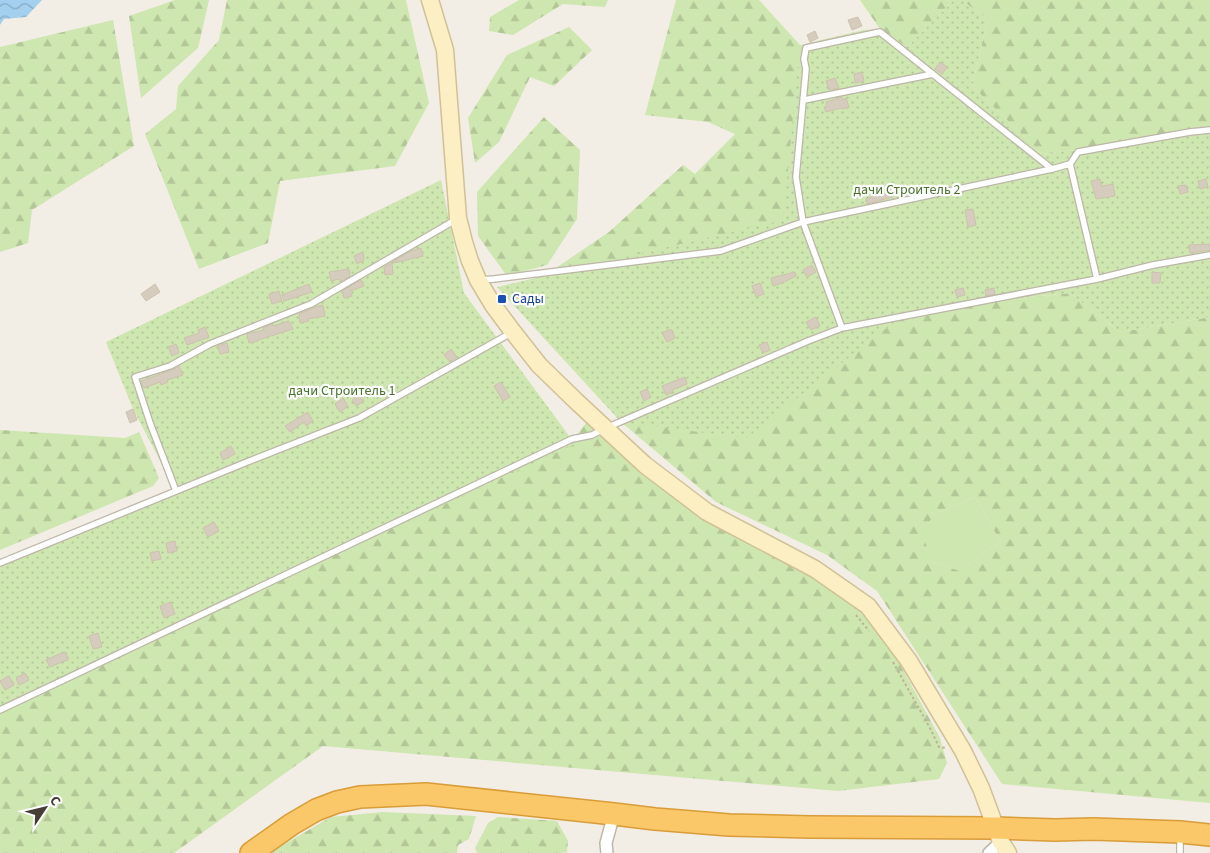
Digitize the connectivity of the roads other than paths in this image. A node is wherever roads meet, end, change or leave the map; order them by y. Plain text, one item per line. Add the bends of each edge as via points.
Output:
1 (430, 0) edge
2 (933, 74) junction
3 (804, 100) junction
4 (1210, 130) edge
5 (1070, 164) junction
6 (1052, 169) junction
7 (458, 218) junction
8 (803, 222) junction
9 (1210, 255) edge
10 (1096, 279) junction
11 (478, 280) junction
12 (842, 328) junction
13 (512, 332) junction
14 (606, 428) junction
15 (176, 491) junction
16 (0, 563) edge
17 (0, 710) edge
18 (614, 814) junction
19 (1210, 835) edge
20 (1180, 843) edge
21 (998, 844) edge
22 (251, 853) edge
23 (607, 853) edge

1 - 7 street via 445,50
2 - 3 lane
2 - 3 lane via 880,32 806,48
2 - 6 lane
3 - 8 lane via 796,177
4 - 5 lane via 1078,152
5 - 6 lane
5 - 10 lane
6 - 8 lane
7 - 11 street
7 - 15 lane via 311,304 210,344 170,366 135,377
8 - 11 lane via 721,251
8 - 12 lane
9 - 10 lane
10 - 12 lane
11 - 13 street
12 - 14 lane
13 - 14 street via 539,365
13 - 15 lane via 359,418
14 - 17 lane via 572,439
14 - 21 street via 644,465 707,512 815,568 868,606 909,661 963,751 981,788
15 - 16 lane
18 - 21 highway
18 - 22 highway via 426,794 360,797 316,810
18 - 23 street via 606,843
19 - 20 highway
20 - 21 highway

